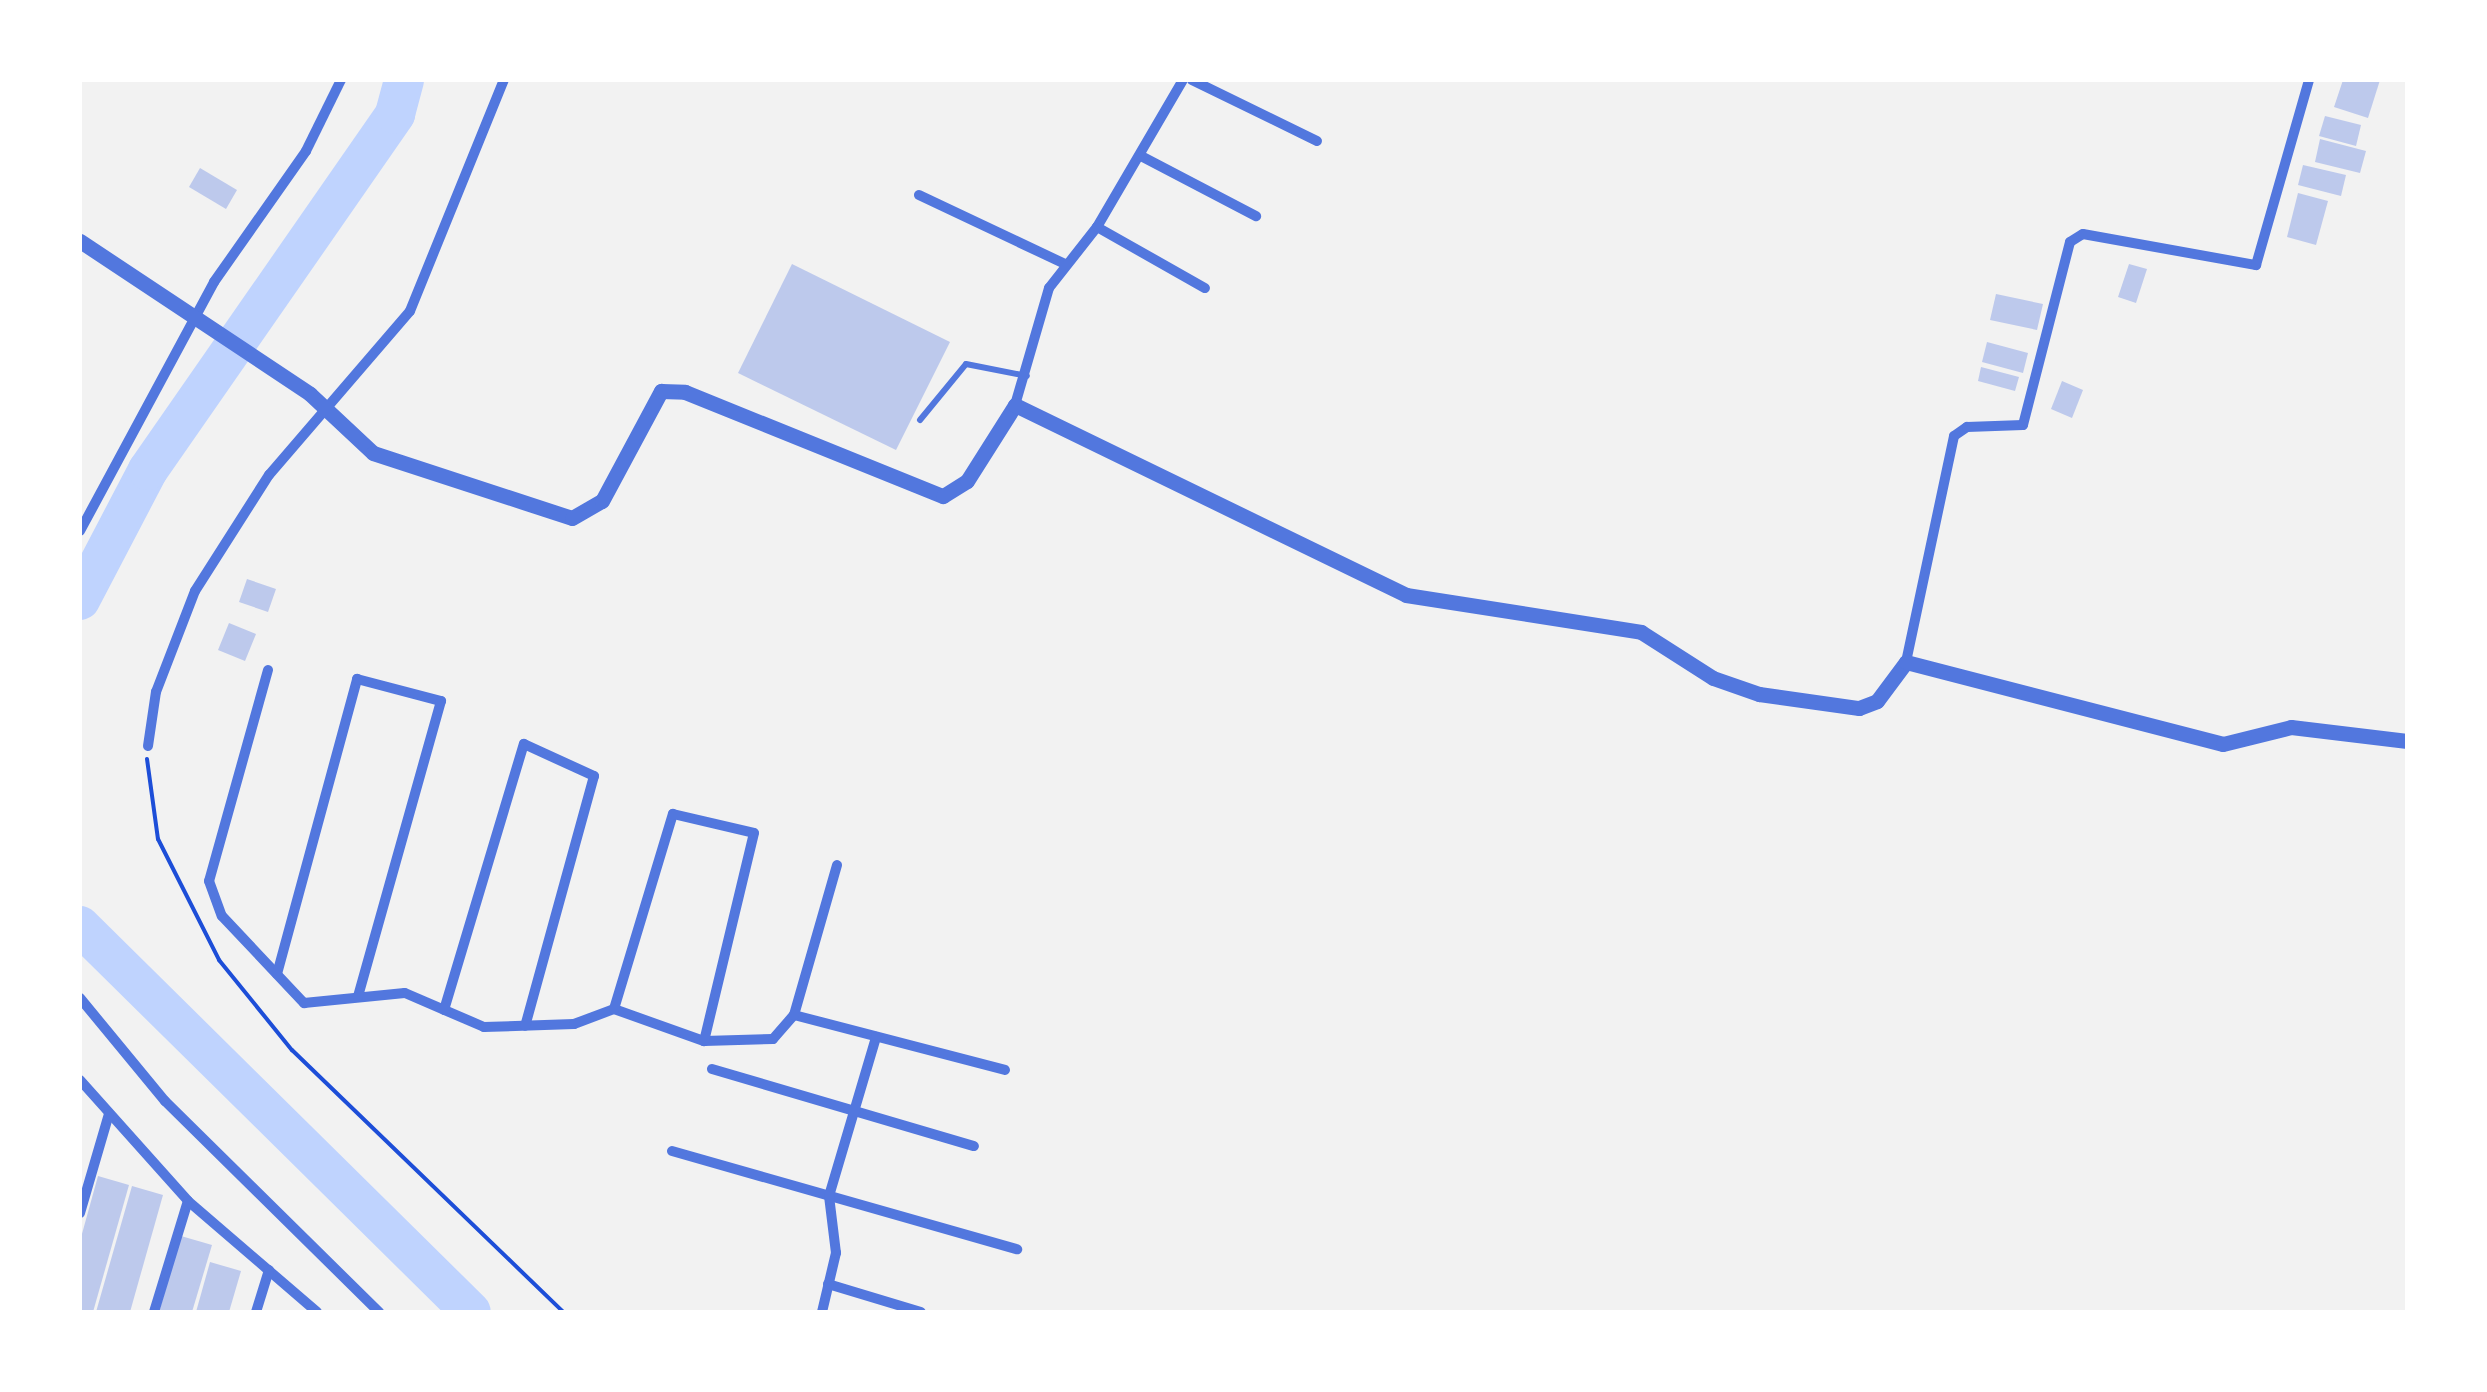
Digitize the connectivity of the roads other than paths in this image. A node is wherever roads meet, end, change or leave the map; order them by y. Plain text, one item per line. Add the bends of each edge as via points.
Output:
1 (342, 80) edge
2 (504, 80) edge
3 (1183, 80) edge
4 (1192, 80) edge
5 (2308, 80) edge
6 (1317, 141) dead end
7 (1141, 156) junction
8 (919, 195) dead end
9 (1256, 216) dead end
10 (1096, 227) junction
11 (80, 241) edge
12 (1065, 264) junction
13 (1205, 288) dead end
14 (202, 318) junction
15 (1028, 376) junction
16 (1015, 405) junction
17 (327, 409) junction
18 (920, 420) dead end
19 (81, 527) edge
20 (1906, 662) junction
21 (268, 670) dead end
22 (2407, 741) edge
23 (148, 746) road end
24 (837, 866) dead end
25 (277, 974) junction
26 (358, 998) junction
27 (80, 1000) edge
28 (614, 1009) junction
29 (444, 1010) junction
30 (794, 1015) junction
31 (525, 1026) junction
32 (876, 1037) junction
33 (704, 1041) junction
34 (712, 1069) dead end
35 (1005, 1070) dead end
36 (80, 1080) edge
37 (854, 1110) junction
38 (109, 1114) junction
39 (974, 1146) dead end
40 (672, 1151) dead end
41 (828, 1196) junction
42 (188, 1201) junction
43 (80, 1213) edge
44 (1017, 1249) dead end
45 (269, 1270) junction
46 (828, 1284) junction
47 (154, 1312) edge
48 (256, 1312) edge
49 (316, 1312) edge
50 (380, 1312) edge
51 (822, 1312) edge
52 (921, 1312) edge

1 - 14 street
2 - 17 street via 410,311
3 - 7 street
4 - 6 street
5 - 20 street via 2256,265 2082,234 2070,242 2023,425 1966,427 1954,436
7 - 9 street
7 - 10 street
8 - 12 street
10 - 12 street
10 - 13 street
11 - 14 street
12 - 15 street via 1046,294
14 - 17 street
14 - 19 street
15 - 16 street
15 - 18 lane via 966,364
16 - 17 street via 967,481 943,496 685,392 661,391 602,501 578,518 401,466 374,453
16 - 20 street via 1427,602 1495,602 1641,632 1726,684 1840,708 1877,701
17 - 23 street via 269,475 196,591 156,692
20 - 22 street via 2223,744 2291,727
21 - 25 street via 209,881 222,916
24 - 30 street
25 - 26 street via 304,1002
25 - 26 street via 357,679 441,701
26 - 29 street via 405,993
27 - 50 street via 165,1102
28 - 31 street via 574,1024
28 - 33 street
28 - 33 street via 673,814 754,833
29 - 31 street via 484,1027
29 - 31 street via 524,744 594,776
30 - 32 street
30 - 33 street via 774,1039
32 - 35 street
32 - 37 street
34 - 37 street
36 - 38 street
37 - 39 street
37 - 41 street
38 - 42 street
38 - 43 street
40 - 41 street
41 - 44 street
41 - 46 street via 836,1252
42 - 45 street
42 - 47 street
45 - 48 street
45 - 49 street
46 - 51 street
46 - 52 street

